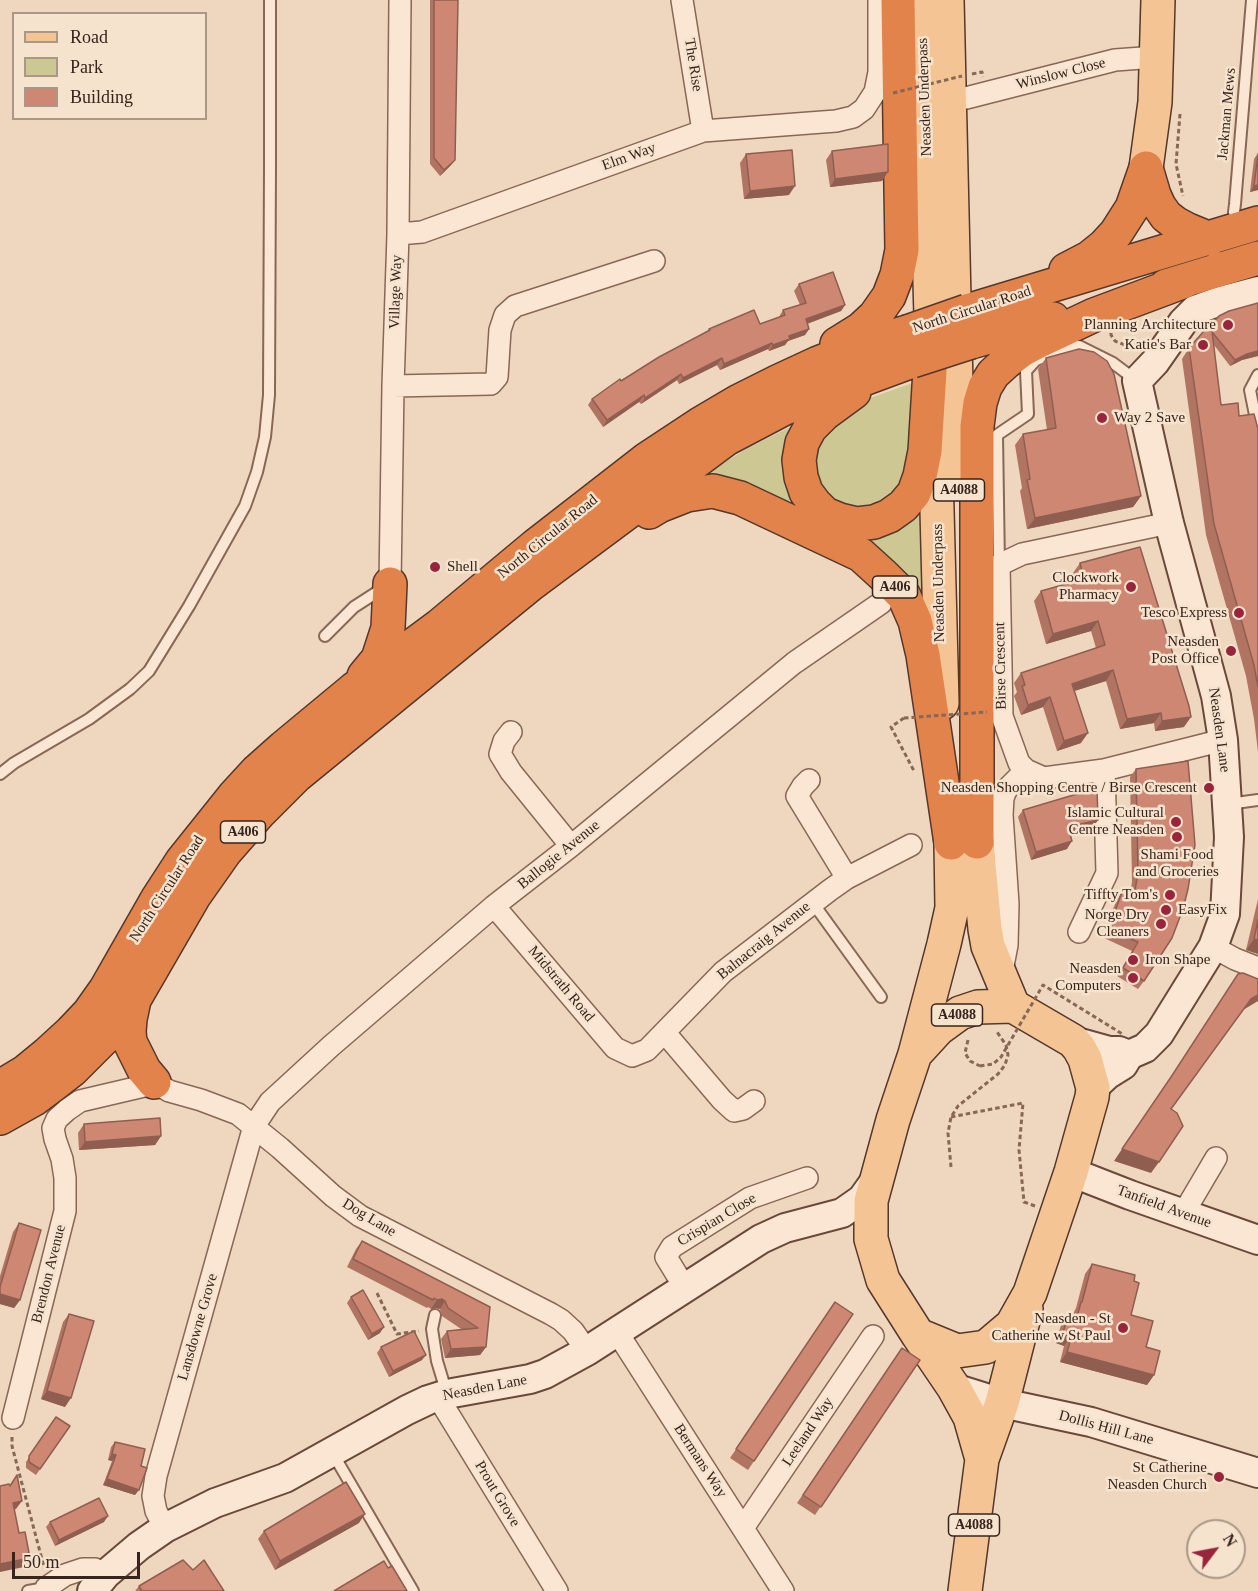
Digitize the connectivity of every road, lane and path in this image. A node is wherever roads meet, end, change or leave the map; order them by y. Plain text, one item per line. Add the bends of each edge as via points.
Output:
1 (270, 0) edge
2 (400, 0) edge
3 (682, 0) edge
4 (879, 0) edge
5 (898, 0) edge
6 (922, 0) edge
7 (947, 0) edge
8 (1158, 0) edge
9 (1252, 0) edge
10 (1156, 57) junction
11 (962, 76) dead end
12 (893, 93) dead end
13 (966, 98) dead end
14 (1180, 113) dead end
15 (704, 130) junction
16 (1146, 168) junction
17 (1183, 197) dead end
18 (1235, 231) edge
19 (398, 234) junction
20 (1258, 258) edge
21 (654, 261) dead end
22 (1185, 281) junction
23 (1258, 291) edge
24 (1002, 300) junction
25 (969, 327) junction
26 (1113, 329) dead end
27 (1144, 342) dead end
28 (910, 350) junction
29 (1258, 375) edge
30 (1137, 381) junction
31 (393, 386) junction
32 (740, 401) junction
33 (1258, 430) edge
34 (1169, 523) junction
35 (999, 565) junction
36 (390, 584) junction
37 (531, 584) junction
38 (881, 603) dead end
39 (439, 626) junction
40 (325, 636) dead end
41 (354, 689) junction
42 (987, 712) dead end
43 (511, 732) dead end
44 (1223, 740) junction
45 (1026, 770) junction
46 (1104, 770) junction
47 (0, 774) edge
48 (809, 780) dead end
49 (917, 781) dead end
50 (1258, 800) edge
51 (1227, 804) junction
52 (964, 843) junction
53 (911, 845) dead end
54 (571, 846) junction
55 (847, 878) junction
56 (813, 903) junction
57 (494, 906) junction
58 (1079, 932) dead end
59 (1213, 946) junction
60 (1258, 968) edge
61 (1001, 976) junction
62 (881, 997) dead end
63 (135, 998) junction
64 (1029, 998) junction
65 (989, 1027) dead end
66 (664, 1033) junction
67 (971, 1033) dead end
68 (1073, 1041) junction
69 (1127, 1045) junction
70 (915, 1053) junction
71 (632, 1056) joint
72 (154, 1082) junction
73 (0, 1087) edge
74 (1093, 1088) junction
75 (754, 1101) dead end
76 (951, 1117) junction
77 (0, 1118) edge
78 (254, 1126) junction
79 (1216, 1158) dead end
80 (951, 1167) dead end
81 (1071, 1172) junction
82 (807, 1178) dead end
83 (877, 1178) junction
84 (1183, 1214) junction
85 (1056, 1215) junction
86 (817, 1221) junction
87 (1258, 1240) edge
88 (884, 1280) junction
89 (685, 1288) junction
90 (377, 1293) dead end
91 (1030, 1293) junction
92 (435, 1315) dead end
93 (432, 1329) junction
94 (617, 1332) junction
95 (918, 1335) junction
96 (873, 1336) dead end
97 (587, 1351) junction
98 (954, 1388) junction
99 (443, 1395) junction
100 (1002, 1403) junction
101 (13, 1418) joint
102 (332, 1452) junction
103 (982, 1459) junction
104 (1258, 1473) edge
105 (165, 1528) junction
106 (743, 1528) junction
107 (99, 1583) edge
108 (41, 1588) edge
109 (413, 1591) edge
110 (557, 1591) edge
111 (783, 1591) edge
112 (965, 1591) edge

1 - 47 lane via 269,395 265,437 248,498 149,671 89,719
2 - 19 street, Village Way
3 - 15 street, The Rise
4 - 15 street, Elm Way via 879,72 875,92 864,109 853,117 836,121
5 - 32 highway, A406 via 902,250 889,296 875,316 854,334
6 - 28 main road, Neasden Underpass / A4088
7 - 52 main road, Neasden Underpass / A4088 via 966,728
8 - 10 main road
9 - 18 lane, Jackman Mews
10 - 13 street, Winslow Close via 1115,60
10 - 16 main road via 1155,102
11 - 12 path, bridge
14 - 17 path via 1176,164
15 - 19 street, Elm Way via 422,232
16 - 18 highway via 1159,206 1175,223 1188,230
16 - 24 highway via 1132,208 1104,246 1072,267
18 - 24 highway, North Circular Road / A406
19 - 31 street, Village Way
20 - 22 highway, North Circular Road / A406
21 - 31 street via 515,306 505,315 500,330 497,376 492,384
22 - 25 highway, North Circular Road / A406
22 - 52 highway, A406 via 1094,315 1022,350 993,374 985,387 976,426
23 - 30 street via 1195,310
24 - 25 highway, North Circular Road / A406
25 - 28 highway, North Circular Road / A406, bridge
26 - 27 path via 1115,341 1133,346
28 - 28 highway, A406 via 824,414 802,443 799,460 806,492 825,513 840,520 874,522 903,506 914,493 925,451
28 - 32 highway, North Circular Road / A406 via 864,345
28 - 37 highway, North Circular Road / A406 via 726,440
28 - 52 main road, Neasden Underpass / A4088 via 937,492 943,729
29 - 33 lane via 1250,390
30 - 34 street, Neasden Lane
30 - 35 lane via 1113,363 1079,346 1036,360 1026,371 1028,414 997,435
31 - 36 street, Village Way
32 - 39 highway, North Circular Road / A406 via 647,459
34 - 35 street via 1022,554
34 - 44 street, Neasden Lane via 1216,696
35 - 45 street, Birse Crescent via 1002,716 1019,763
36 - 39 highway via 397,601 409,614 423,623
36 - 40 lane via 354,607
36 - 41 highway via 388,628 378,659
37 - 52 highway, A406 via 659,506 687,495 713,491 740,498 861,555 904,596 915,621
37 - 63 highway, North Circular Road / A406 via 296,776 260,812 194,896
38 - 54 street, Ballogie Avenue via 794,663
39 - 41 highway, North Circular Road / A406
41 - 73 highway, North Circular Road / A406 via 284,747 234,796 182,861 89,1013 47,1054
42 - 49 path, bridge via 904,718 891,727
43 - 54 street via 500,754
44 - 46 street
44 - 51 street, Neasden Lane
45 - 46 street via 1044,778
45 - 61 street via 1003,798 1008,904
46 - 58 street via 1107,873
48 - 55 street via 797,796
50 - 51 lane
51 - 59 street, Neasden Lane via 1225,914
52 - 61 main road, Neasden Underpass / A4088 via 988,946
52 - 70 main road, Neasden Underpass / A4088 via 944,944
53 - 55 street, Balnacraig Avenue
54 - 57 street, Ballogie Avenue
55 - 56 street, Balnacraig Avenue
56 - 62 lane
56 - 66 street, Balnacraig Avenue via 723,972
57 - 71 street, Midstrath Road via 615,1048
57 - 78 street, Ballogie Avenue via 331,1046 270,1102
59 - 60 street
59 - 69 street, Neasden Lane via 1159,1034 1145,1048
61 - 64 main road, Neasden Underpass / A4088
63 - 72 highway via 130,1042
63 - 77 highway, North Circular Road / A406 via 113,1029 72,1070 34,1099
64 - 68 main road
64 - 70 main road, A4088 via 960,1013
65 - 76 path via 1006,1044 1005,1065 958,1106
66 - 71 street, Balnacraig Avenue via 647,1050
66 - 75 street via 734,1111
67 - 69 path, bridge via 965,1053 970,1061 980,1066 993,1064 1001,1057 1043,985
68 - 69 street via 1119,1052
68 - 74 main road, A4088 via 1085,1059
69 - 74 street, Neasden Lane via 1124,1065
70 - 83 main road, A4088
72 - 78 street, Dog Lane via 169,1091 238,1114
72 - 101 street, Brendon Avenue via 80,1101 57,1119 53,1128 65,1178 65,1211
74 - 81 main road, A4088
76 - 80 path
76 - 85 path via 1023,1103 1019,1150 1024,1202
78 - 97 street, Dog Lane via 360,1216 551,1314 573,1331
78 - 105 street, Lansdowne Grove via 156,1476 153,1496
79 - 84 street
81 - 84 street, Tanfield Avenue
81 - 85 main road, A4088
82 - 89 street, Crispian Close via 750,1198 672,1247 666,1257
83 - 86 street, Neasden Lane via 862,1199 842,1213
83 - 88 main road, A4088 via 871,1201 871,1239
84 - 87 street, Tanfield Avenue
85 - 91 main road, A4088
86 - 88 street via 842,1228 862,1241
86 - 89 street, Neasden Lane via 785,1228 761,1239
88 - 95 main road, A4088
89 - 94 street, Neasden Lane
90 - 93 path via 397,1334
91 - 95 main road, A4088 via 1012,1325 986,1347 957,1351
91 - 100 main road, A4088
92 - 93 lane
93 - 99 lane
94 - 97 street, Neasden Lane
94 - 106 street, Bermans Way
95 - 98 main road, A4088
96 - 106 street, Leeland Way
97 - 99 street, Neasden Lane via 530,1379
98 - 100 street, Dollis Hill Lane
98 - 103 main road, A4088 via 970,1416
99 - 102 street, Neasden Lane via 407,1410
99 - 110 street, Prout Grove via 444,1407
100 - 103 main road, A4088
100 - 104 street, Dollis Hill Lane via 1091,1422
101 - 108 path via 12,1446 44,1567
102 - 105 street, Neasden Lane via 285,1478 215,1503
102 - 109 lane
103 - 112 main road, A4088
105 - 107 street, Neasden Lane
106 - 111 street, Bermans Way
107 - 108 street via 95,1569 83,1569

